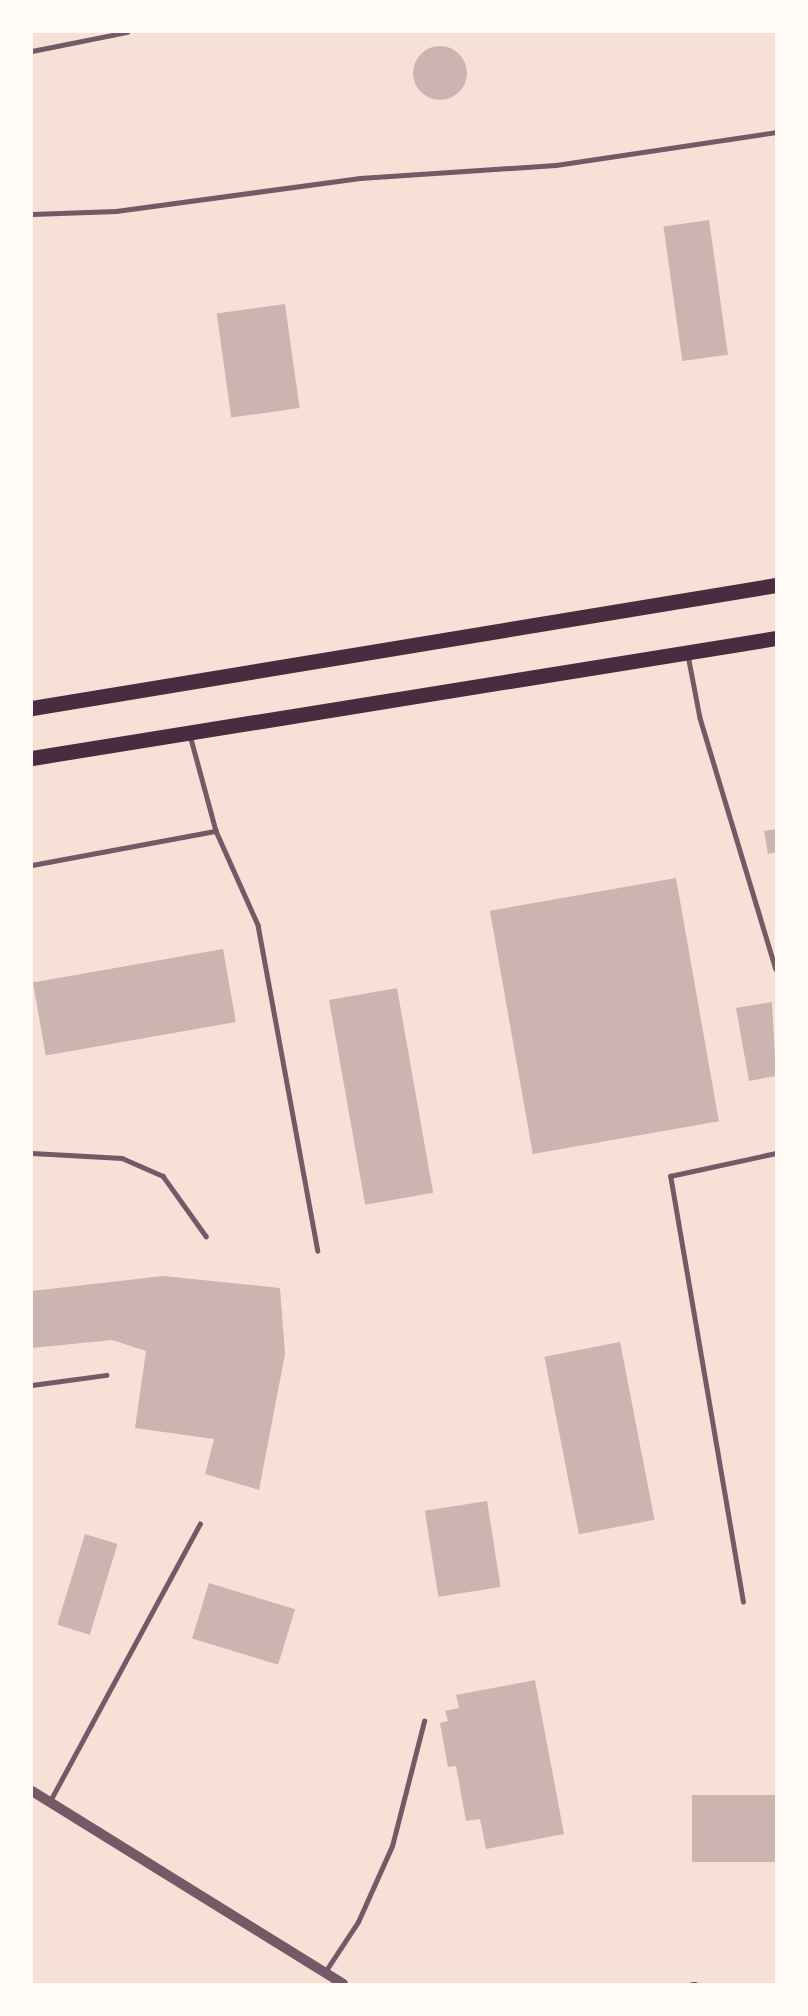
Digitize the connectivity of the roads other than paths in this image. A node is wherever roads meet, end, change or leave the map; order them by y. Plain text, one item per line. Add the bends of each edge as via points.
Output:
1 (128, 32) edge
2 (32, 51) edge
3 (777, 132) edge
4 (32, 214) edge
5 (776, 584) edge
6 (777, 638) edge
7 (688, 653) junction
8 (32, 708) edge
9 (190, 733) junction
10 (32, 758) edge
11 (216, 831) junction
12 (32, 865) edge
13 (777, 969) edge
14 (777, 1152) edge
15 (32, 1154) edge
16 (206, 1236) dead end
17 (318, 1251) dead end
18 (106, 1375) dead end
19 (32, 1385) edge
20 (200, 1524) dead end
21 (743, 1602) dead end
22 (424, 1720) dead end
23 (32, 1791) edge
24 (50, 1802) junction
25 (325, 1972) junction
26 (343, 1984) edge

1 - 2 lane
3 - 4 lane via 556,165 360,178 116,211
5 - 8 main road
6 - 7 main road
7 - 9 main road
7 - 13 lane via 700,718
9 - 10 main road
9 - 11 lane
11 - 12 lane
11 - 17 lane via 258,925
14 - 21 lane via 670,1176
15 - 16 lane via 122,1158 163,1176
18 - 19 lane
20 - 24 lane
22 - 25 lane via 392,1846 358,1922
23 - 24 street
24 - 25 street
25 - 26 street

